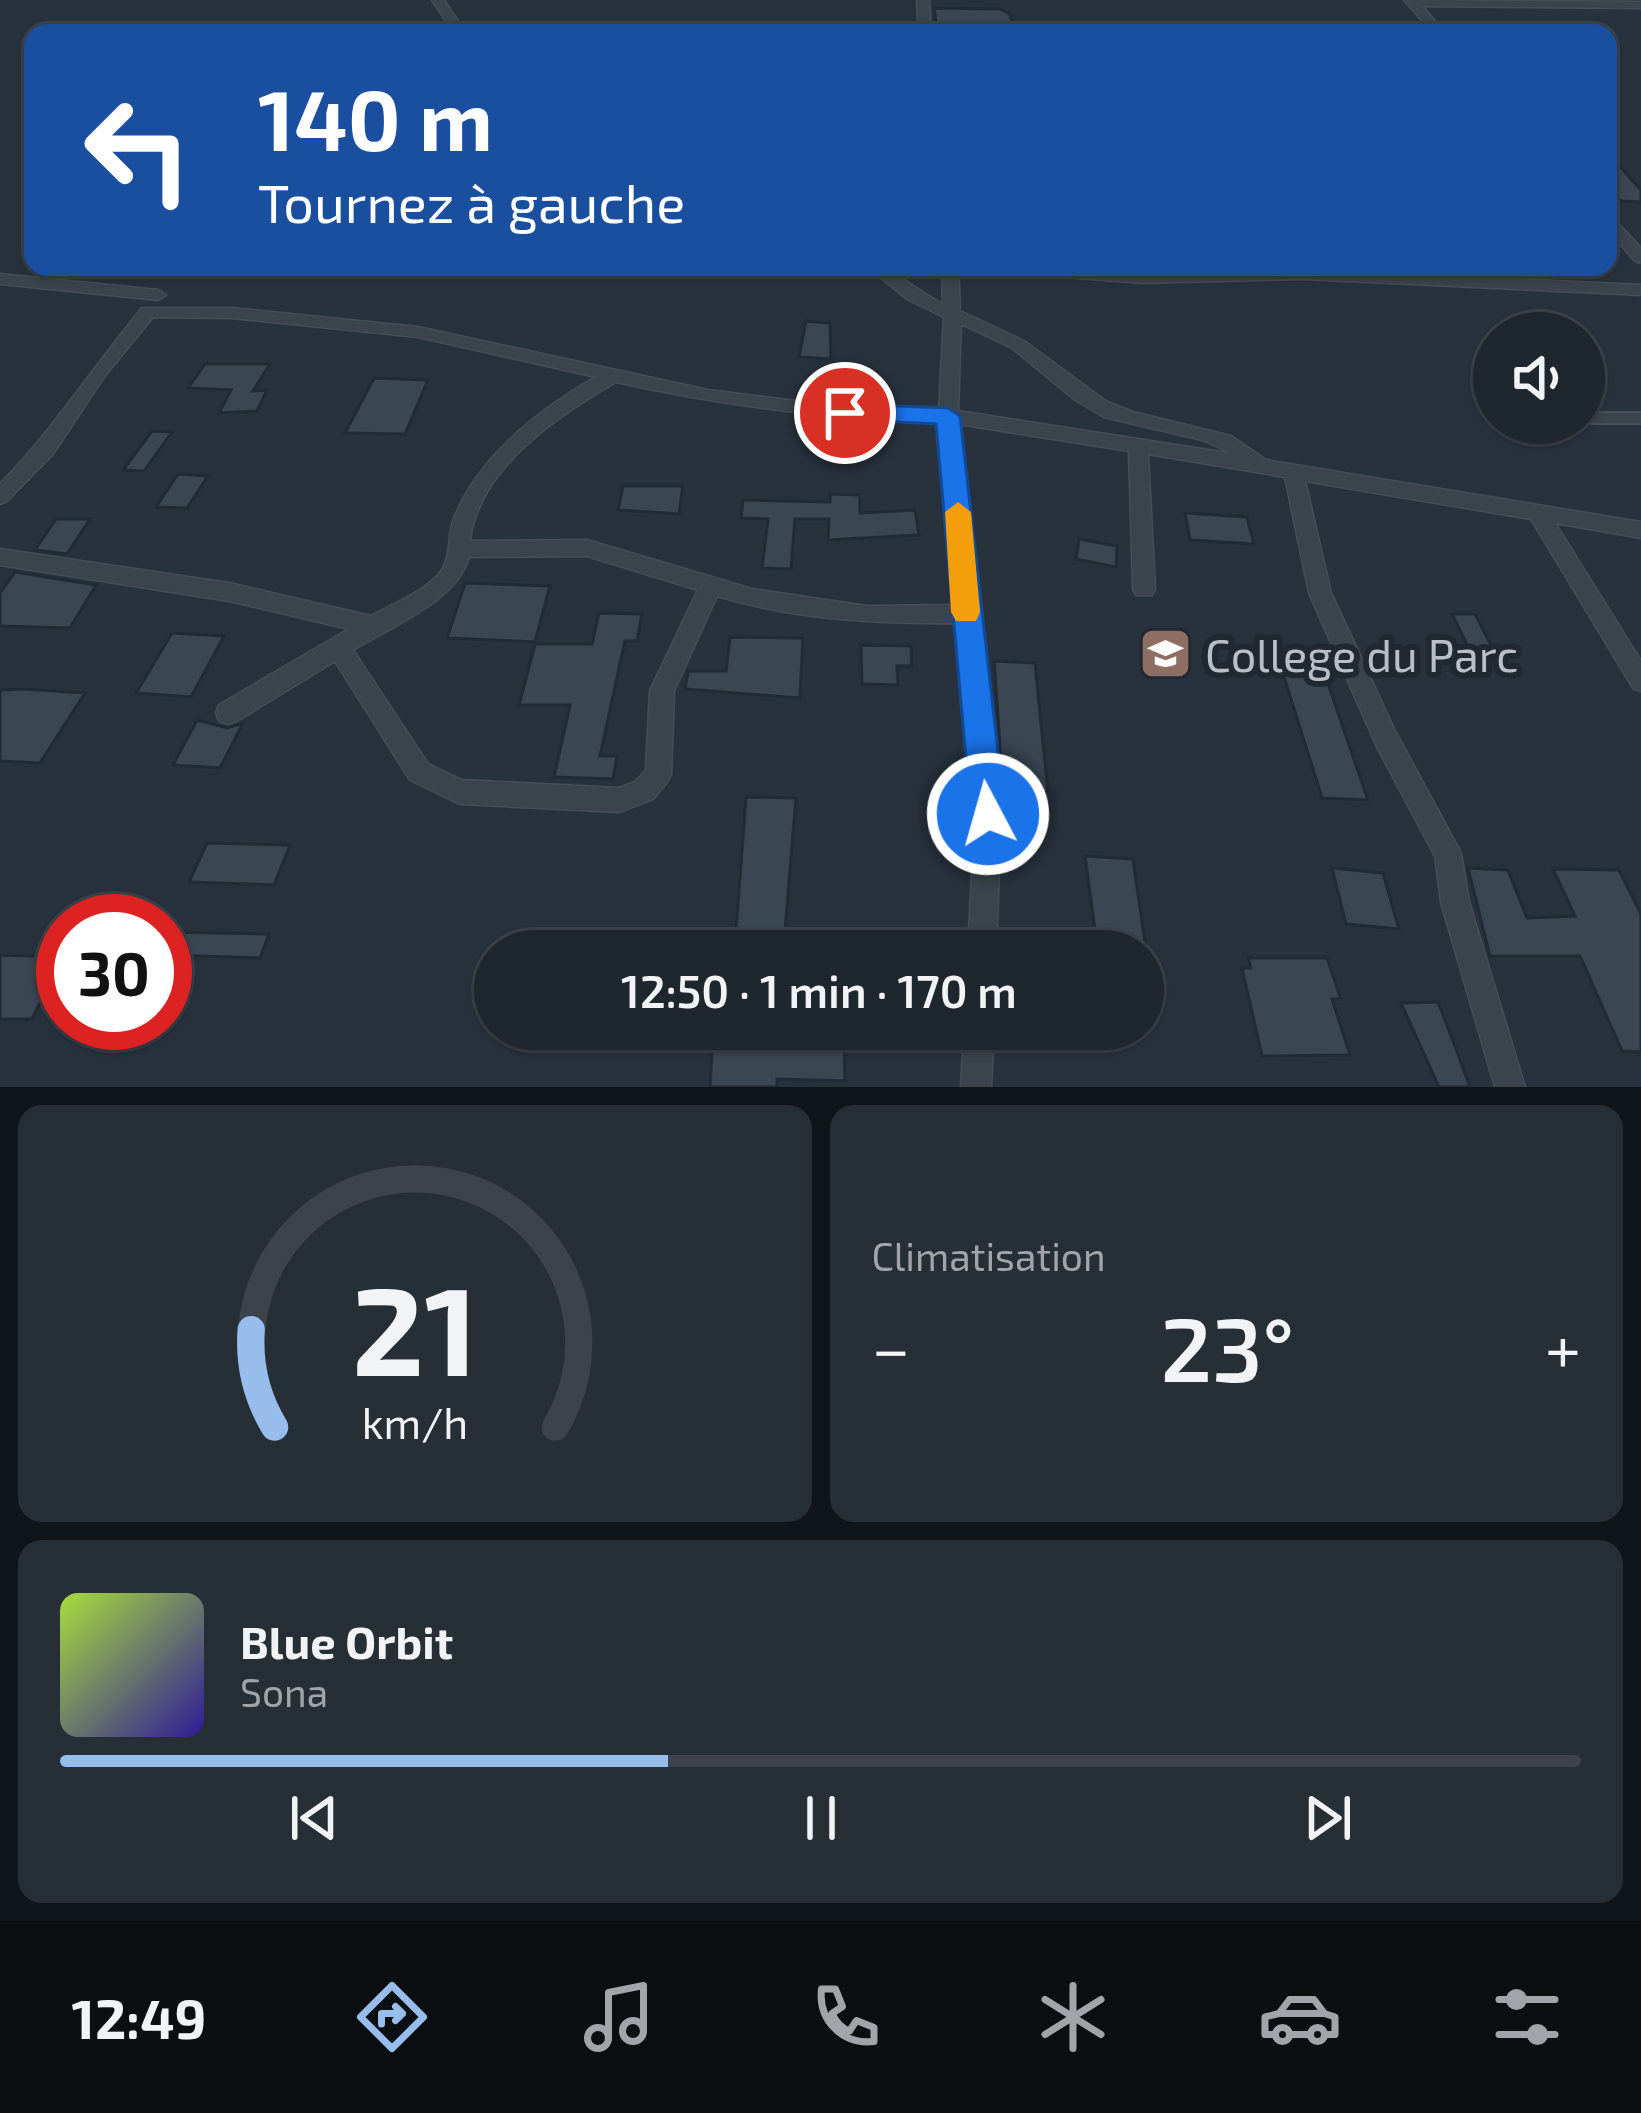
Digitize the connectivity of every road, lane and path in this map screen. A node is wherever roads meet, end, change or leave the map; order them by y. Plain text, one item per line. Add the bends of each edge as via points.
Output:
1 (1411, 2) edge
2 (1580, 2) edge
3 (1641, 5) edge
4 (1617, 231) edge
5 (1641, 258) edge
6 (885, 276) edge
7 (950, 276) edge
8 (1115, 276) edge
9 (1223, 276) edge
10 (1346, 276) edge
11 (0, 279) edge
12 (1641, 290) edge
13 (158, 295) dead end
14 (949, 313) junction
15 (616, 374) junction
16 (948, 416) junction
17 (1605, 418) edge
18 (1641, 418) edge
19 (1138, 445) junction
20 (1258, 463) junction
21 (1293, 470) junction
22 (0, 496) edge
23 (1540, 517) junction
24 (1641, 530) edge
25 (462, 549) junction
26 (0, 557) edge
27 (710, 588) junction
28 (1144, 589) dead end
29 (966, 614) junction
30 (374, 626) junction
31 (340, 649) junction
32 (1641, 681) edge
33 (228, 713) dead end
34 (983, 930) edge
35 (978, 1050) edge
36 (976, 1087) edge
37 (1510, 1087) edge

1 - 2 street
2 - 3 street
4 - 5 street
6 - 14 street
7 - 14 street
8 - 9 street
10 - 12 street
11 - 13 street
14 - 16 street
14 - 20 street via 1037,358 1059,382 1112,412 1209,434
15 - 16 street via 708,396
15 - 22 street via 418,332 148,312
15 - 25 street via 526,436 476,494 461,523
16 - 19 street
16 - 29 street
17 - 18 lane
19 - 20 street
19 - 28 street
20 - 21 street
21 - 23 street
21 - 37 street via 1321,593 1448,853
23 - 24 street
23 - 32 street
25 - 27 street via 586,548
25 - 30 street via 442,585
26 - 30 street via 229,592
27 - 29 street via 867,615
27 - 31 street via 662,691 658,774 619,800 460,792 419,772
29 - 34 street via 988,814
30 - 31 street
31 - 33 street
35 - 36 street

